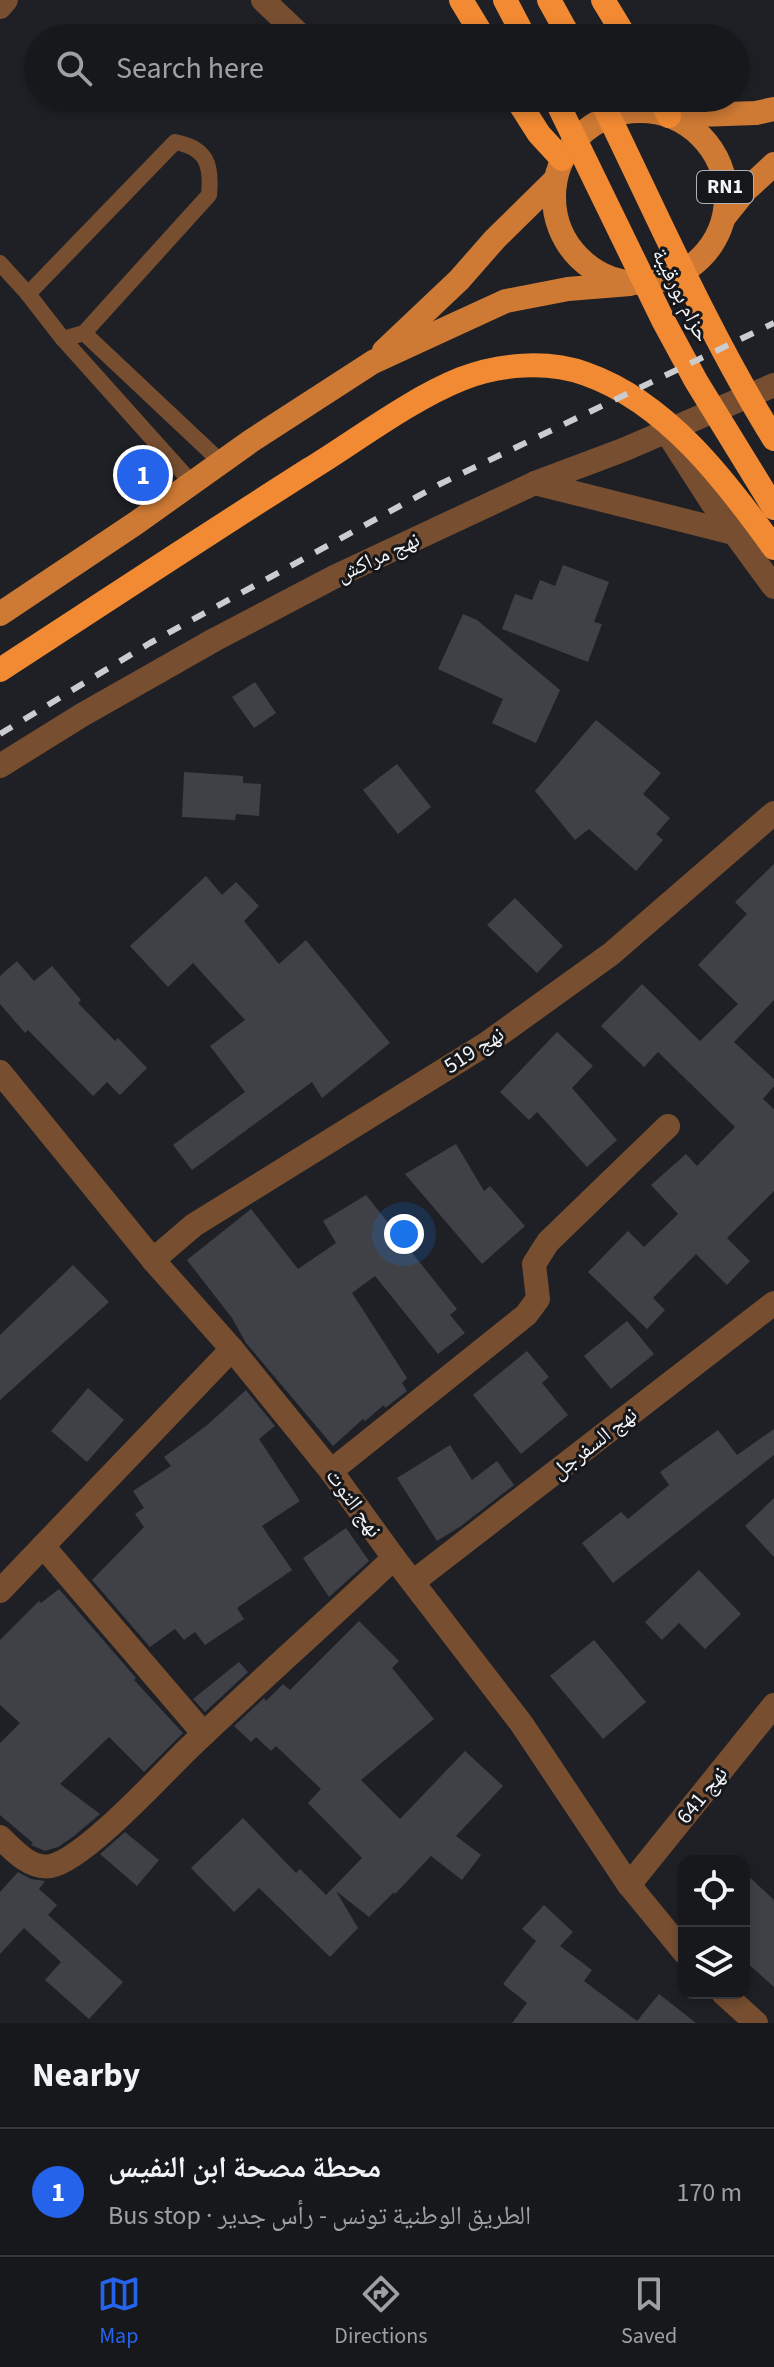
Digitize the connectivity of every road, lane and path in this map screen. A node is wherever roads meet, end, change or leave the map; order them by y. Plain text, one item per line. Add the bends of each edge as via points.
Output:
1 (6, 0) edge
2 (263, 0) edge
3 (461, 0) edge
4 (505, 0) edge
5 (549, 0) edge
6 (603, 0) edge
7 (0, 7) edge
8 (288, 24) edge
9 (476, 24) edge
10 (518, 24) edge
11 (562, 24) edge
12 (618, 24) edge
13 (774, 109) edge
14 (525, 112) edge
15 (562, 112) edge
16 (607, 112) edge
17 (623, 112) edge
18 (670, 112) edge
19 (741, 112) edge
20 (774, 164) edge
21 (558, 169) junction
22 (725, 216) junction
23 (1, 266) edge
24 (630, 284) junction
25 (28, 294) junction
26 (84, 333) junction
27 (63, 339) junction
28 (373, 362) junction
29 (774, 385) edge
30 (666, 431) junction
31 (774, 439) edge
32 (221, 462) junction
33 (192, 483) junction
34 (535, 483) junction
35 (774, 508) edge
36 (734, 533) junction
37 (774, 548) edge
38 (774, 587) edge
39 (0, 614) edge
40 (0, 670) edge
41 (0, 766) edge
42 (774, 813) edge
43 (0, 1072) edge
44 (668, 1126) dead end
45 (153, 1260) junction
46 (774, 1303) edge
47 (232, 1349) junction
48 (331, 1471) junction
49 (43, 1546) junction
50 (394, 1558) junction
51 (413, 1582) junction
52 (0, 1591) edge
53 (774, 1705) edge
54 (204, 1734) junction
55 (0, 1837) edge
56 (629, 1885) junction
57 (678, 1945) edge
58 (730, 1999) edge
59 (756, 2023) edge

1 - 7 street
2 - 8 street
3 - 9 highway
4 - 10 highway
5 - 11 highway
6 - 12 highway
13 - 19 main road, RN1
14 - 21 highway
15 - 35 highway, حزام بورقيبة via 689,369
16 - 31 highway, حزام بورقيبة via 699,303
17 - 21 main road, RN1 via 588,127 573,141
18 - 22 main road, RN1 via 709,145 721,167
20 - 22 main road, RN1
21 - 24 main road, RN1 via 554,208 562,236 579,260 602,276
21 - 28 main road, RN1 via 459,280
22 - 24 main road, RN1 via 706,254 690,268 671,279
23 - 25 lane
24 - 28 main road, RN1 via 506,301
25 - 26 lane via 175,142 190,145 204,155 212,172 209,195
25 - 27 lane
26 - 27 lane
26 - 32 lane
27 - 33 lane
28 - 32 main road, RN1
29 - 30 street, نهج مراكش
30 - 34 street, نهج مراكش
30 - 36 street
32 - 33 main road, RN1
33 - 39 main road, RN1
34 - 36 street
34 - 41 street, نهج مراكش via 214,640
36 - 38 street
37 - 40 highway via 670,424 637,397 585,373 518,365 461,379 426,397
42 - 45 street, نهج 519 via 611,954 486,1044 194,1225
43 - 45 street, نهج التوت
44 - 48 street via 548,1242 534,1264 538,1299 526,1315
45 - 47 street, نهج التوت
46 - 51 street, نهج السفرجل
47 - 48 street, نهج التوت
47 - 49 street
48 - 50 street, نهج التوت
49 - 52 street
49 - 54 street
50 - 51 street, نهج التوت
50 - 54 street
51 - 56 street, نهج التوت via 521,1723
53 - 56 street, نهج 641
54 - 55 street via 112,1824 53,1866 32,1863
56 - 57 street, نهج التوت
58 - 59 street

